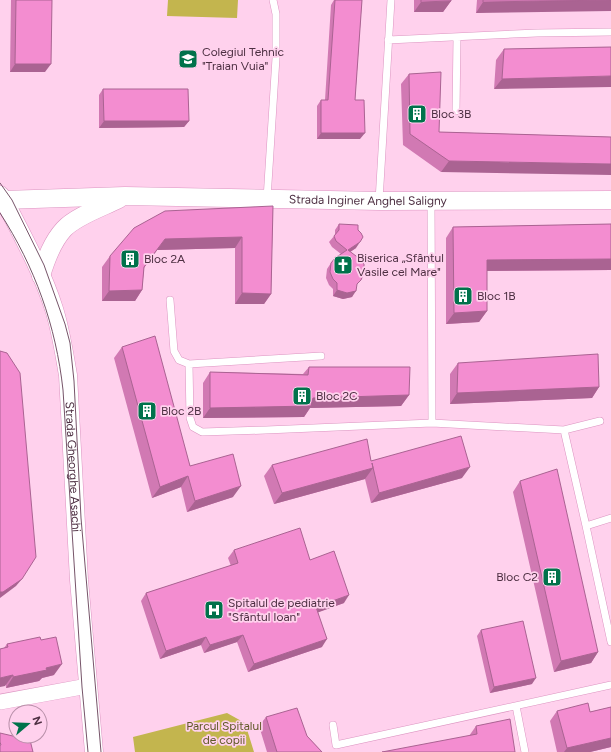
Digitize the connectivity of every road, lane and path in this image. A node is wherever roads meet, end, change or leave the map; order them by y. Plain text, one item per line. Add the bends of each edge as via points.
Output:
1 (273, 0) edge
2 (391, 0) edge
3 (611, 32) edge
4 (456, 38) junction
5 (388, 40) junction
6 (456, 111) dead end
7 (124, 196) junction
8 (1, 198) edge
9 (267, 200) junction
10 (431, 200) junction
11 (611, 200) edge
12 (379, 201) junction
13 (41, 276) junction
14 (170, 300) dead end
15 (321, 356) dead end
16 (189, 364) junction
17 (600, 421) dead end
18 (432, 423) junction
19 (564, 430) junction
20 (611, 518) edge
21 (586, 526) junction
22 (611, 642) edge
23 (611, 685) edge
24 (88, 688) junction
25 (0, 702) edge
26 (516, 706) junction
27 (333, 725) dead end
28 (94, 752) edge
29 (525, 752) edge

1 - 9 lane via 276,14 276,58
2 - 5 lane
3 - 4 lane
4 - 5 lane
4 - 6 lane
5 - 12 lane
7 - 8 street, Strada Inginer Anghel Saligny
7 - 9 street, Strada Inginer Anghel Saligny
7 - 13 street via 65,228 48,253
8 - 13 street, Strada Gheorghe Asachi via 24,238
9 - 12 street, Strada Inginer Anghel Saligny
10 - 11 street, Strada Inginer Anghel Saligny
10 - 12 street, Strada Inginer Anghel Saligny
10 - 18 lane
13 - 24 street, Strada Gheorghe Asachi via 54,308 68,375 75,526
14 - 16 lane via 174,351 179,360
15 - 16 lane
16 - 18 lane via 190,418 193,427 202,432
17 - 19 lane
18 - 19 lane
19 - 21 lane
20 - 21 lane
21 - 22 lane
23 - 26 lane
24 - 25 street
24 - 28 street, Strada Gheorghe Asachi
26 - 27 lane via 336,745
26 - 29 lane

